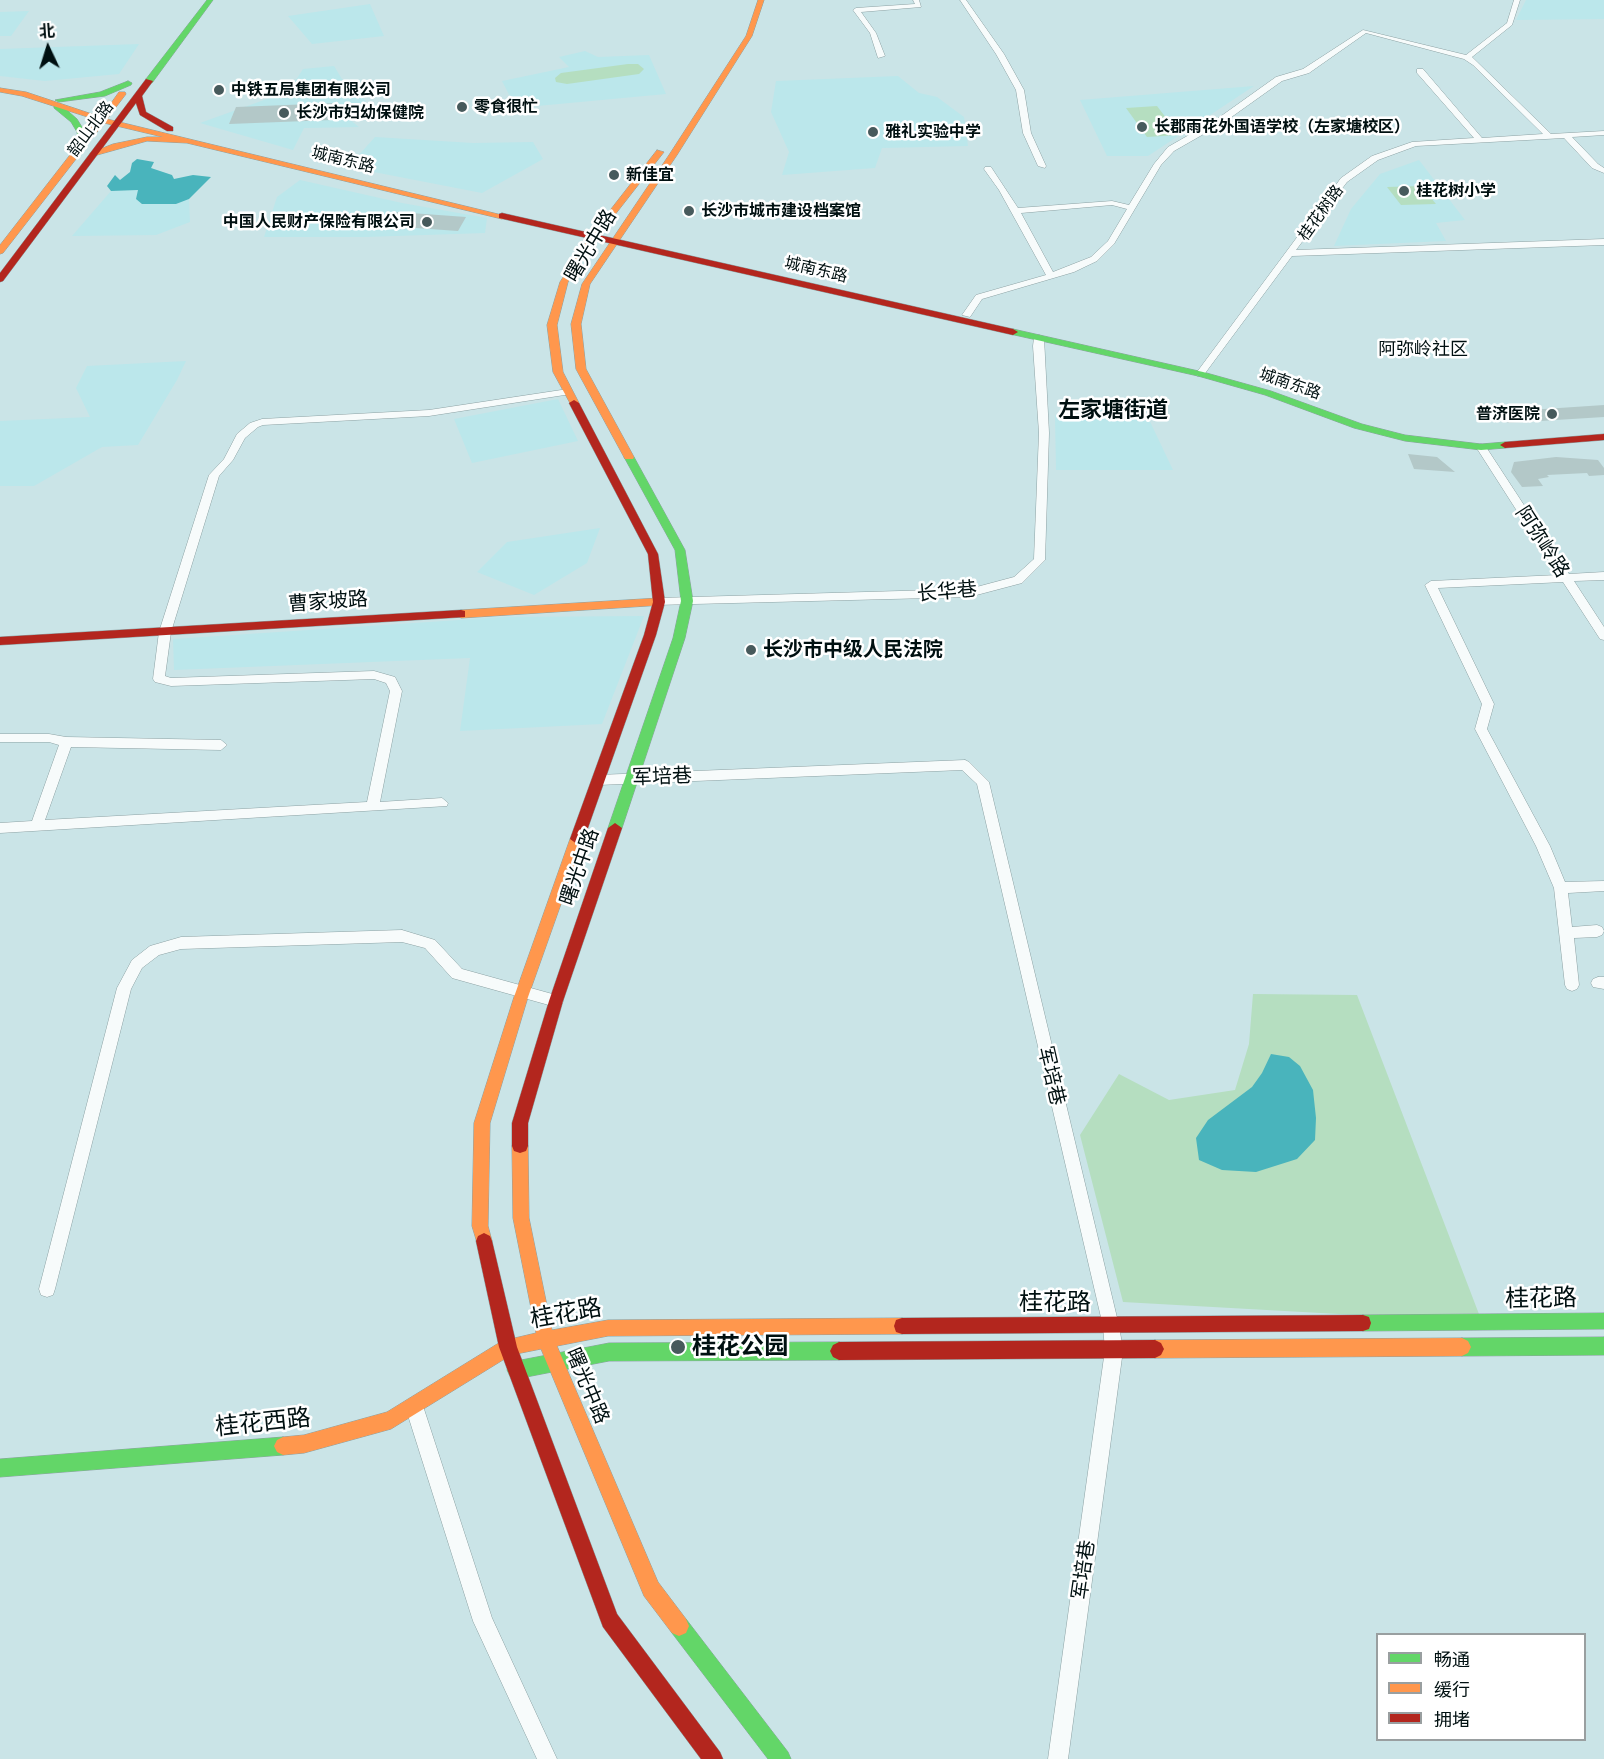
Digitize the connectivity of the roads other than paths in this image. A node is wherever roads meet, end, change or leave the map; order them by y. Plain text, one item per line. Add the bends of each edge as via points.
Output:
1 (194, 0) edge
2 (210, 0) edge
3 (749, 0) edge
4 (761, 0) edge
5 (916, 0) edge
6 (963, 0) edge
7 (1517, 0) edge
8 (881, 56) dead end
9 (1467, 57) junction
10 (1420, 71) dead end
11 (136, 78) junction
12 (0, 82) edge
13 (0, 91) edge
14 (138, 95) junction
15 (56, 102) junction
16 (103, 117) junction
17 (118, 121) junction
18 (170, 129) junction
19 (1604, 133) edge
20 (1548, 135) junction
21 (1566, 135) junction
22 (1479, 139) junction
23 (188, 141) junction
24 (82, 143) junction
25 (93, 156) junction
26 (1042, 166) dead end
27 (988, 169) dead end
28 (1604, 171) edge
29 (1131, 208) junction
30 (1016, 211) junction
31 (596, 235) junction
32 (615, 239) junction
33 (1604, 242) edge
34 (1, 247) edge
35 (1291, 253) junction
36 (1051, 276) junction
37 (0, 279) edge
38 (967, 315) junction
39 (1039, 338) junction
40 (1202, 371) junction
41 (568, 392) junction
42 (1604, 429) edge
43 (1604, 437) edge
44 (1481, 447) junction
45 (1604, 576) edge
46 (1566, 578) junction
47 (687, 601) junction
48 (658, 602) junction
49 (165, 632) junction
50 (1604, 636) edge
51 (0, 641) edge
52 (0, 738) edge
53 (66, 742) junction
54 (221, 745) dead end
55 (630, 778) junction
56 (598, 780) junction
57 (442, 803) dead end
58 (372, 807) junction
59 (38, 826) junction
60 (0, 828) edge
61 (1604, 886) edge
62 (1561, 888) junction
63 (1598, 931) dead end
64 (1567, 933) junction
65 (1572, 985) dead end
66 (522, 992) junction
67 (556, 1001) junction
68 (47, 1289) dead end
69 (1604, 1321) edge
70 (1111, 1326) junction
71 (546, 1340) junction
72 (1604, 1346) edge
73 (508, 1347) junction
74 (1114, 1350) junction
75 (555, 1362) junction
76 (516, 1370) junction
77 (414, 1406) junction
78 (0, 1468) edge
79 (547, 1759) edge
80 (713, 1759) edge
81 (781, 1759) edge
82 (1058, 1759) edge

1 - 11 main road, 韶山北路
2 - 14 main road, 韶山北路
3 - 31 main road, 曙光中路 via 737,36 660,152
4 - 32 main road, 曙光中路 via 749,36
5 - 8 street via 919,6 856,10 873,33
6 - 26 street via 1020,90 1027,133
7 - 9 street via 1510,24
9 - 20 street
9 - 29 street via 1365,30 1306,71 1279,79 1220,121 1171,149
10 - 22 street
11 - 15 main road via 102,94
11 - 16 main road, 韶山北路
12 - 15 main road via 41,90
13 - 15 main road
13 - 15 main road, 城南东路 via 26,92
14 - 17 main road, 韶山北路
14 - 18 main road via 143,113
15 - 16 main road, 城南东路
15 - 24 main road via 81,132
16 - 17 main road, 城南东路
16 - 24 main road, 韶山北路
17 - 18 main road, 城南东路
17 - 23 main road, 城南东路
17 - 25 main road, 韶山北路
18 - 31 main road, 城南东路
19 - 21 street, 桂花树路
20 - 21 street, 桂花树路
20 - 22 street, 桂花树路
21 - 28 street
22 - 35 street, 桂花树路 via 1415,144 1375,158 1344,180
23 - 25 main road via 147,139
23 - 31 main road, 城南东路
24 - 34 main road, 韶山北路
25 - 37 main road, 韶山北路
27 - 30 street
29 - 30 street via 1112,203
29 - 36 street via 1111,242 1094,259
30 - 36 street
31 - 32 main road, 城南东路
31 - 41 main road, 曙光中路 via 564,282 552,325 558,372
32 - 38 main road, 城南东路
32 - 39 main road, 城南东路
32 - 47 main road, 曙光中路 via 586,284 576,324 581,369 680,550
33 - 35 street
35 - 40 street, 桂花树路
36 - 38 street via 979,297
38 - 40 main road, 城南东路
39 - 40 main road, 城南东路
39 - 47 street, 长华巷 via 1044,433 1039,560 1018,580 969,593
40 - 42 main road, 城南东路 via 1262,382 1358,417 1413,431 1477,439
40 - 44 main road, 城南东路 via 1375,431 1421,441
41 - 48 main road, 曙光中路 via 653,554
41 - 49 street via 429,413 277,420 254,425 241,436 228,460 213,475
43 - 44 main road, 城南东路
44 - 46 street, 阿弥岭路
45 - 46 street
46 - 50 street, 阿弥岭路
46 - 62 street via 1431,585 1488,704 1481,729
47 - 48 street, 长华巷
47 - 55 main road, 曙光中路 via 679,638
48 - 49 main road, 曹家坡路
48 - 56 main road, 曙光中路
49 - 51 main road, 曹家坡路
49 - 58 street via 159,679 171,682 374,675 391,680 396,691
52 - 53 street
53 - 54 street
53 - 59 street
55 - 56 street, 军培巷
55 - 67 main road, 曙光中路
55 - 70 street, 军培巷 via 965,765 983,782
56 - 66 main road, 曙光中路
57 - 58 street
58 - 59 street
59 - 60 street
61 - 62 street
62 - 64 street
63 - 64 street
64 - 65 street
66 - 67 street
66 - 68 street via 457,974 430,944 402,936 181,943 155,950 137,964 124,987
66 - 73 main road, 曙光中路 via 482,1123 480,1226
67 - 71 main road, 曙光中路 via 520,1123 521,1218
69 - 70 main road, 桂花路
70 - 71 main road, 桂花路 via 608,1328
70 - 74 street, 军培巷
71 - 73 main road, 桂花路
71 - 75 main road, 曙光中路
72 - 74 main road
73 - 76 main road, 曙光中路
73 - 77 main road, 桂花西路
74 - 75 main road via 609,1352
74 - 82 street, 军培巷
75 - 76 main road
75 - 81 main road, 曙光中路 via 651,1589
76 - 80 main road, 曙光中路 via 610,1620
77 - 78 main road, 桂花西路 via 391,1420 304,1444
77 - 79 street via 483,1621

